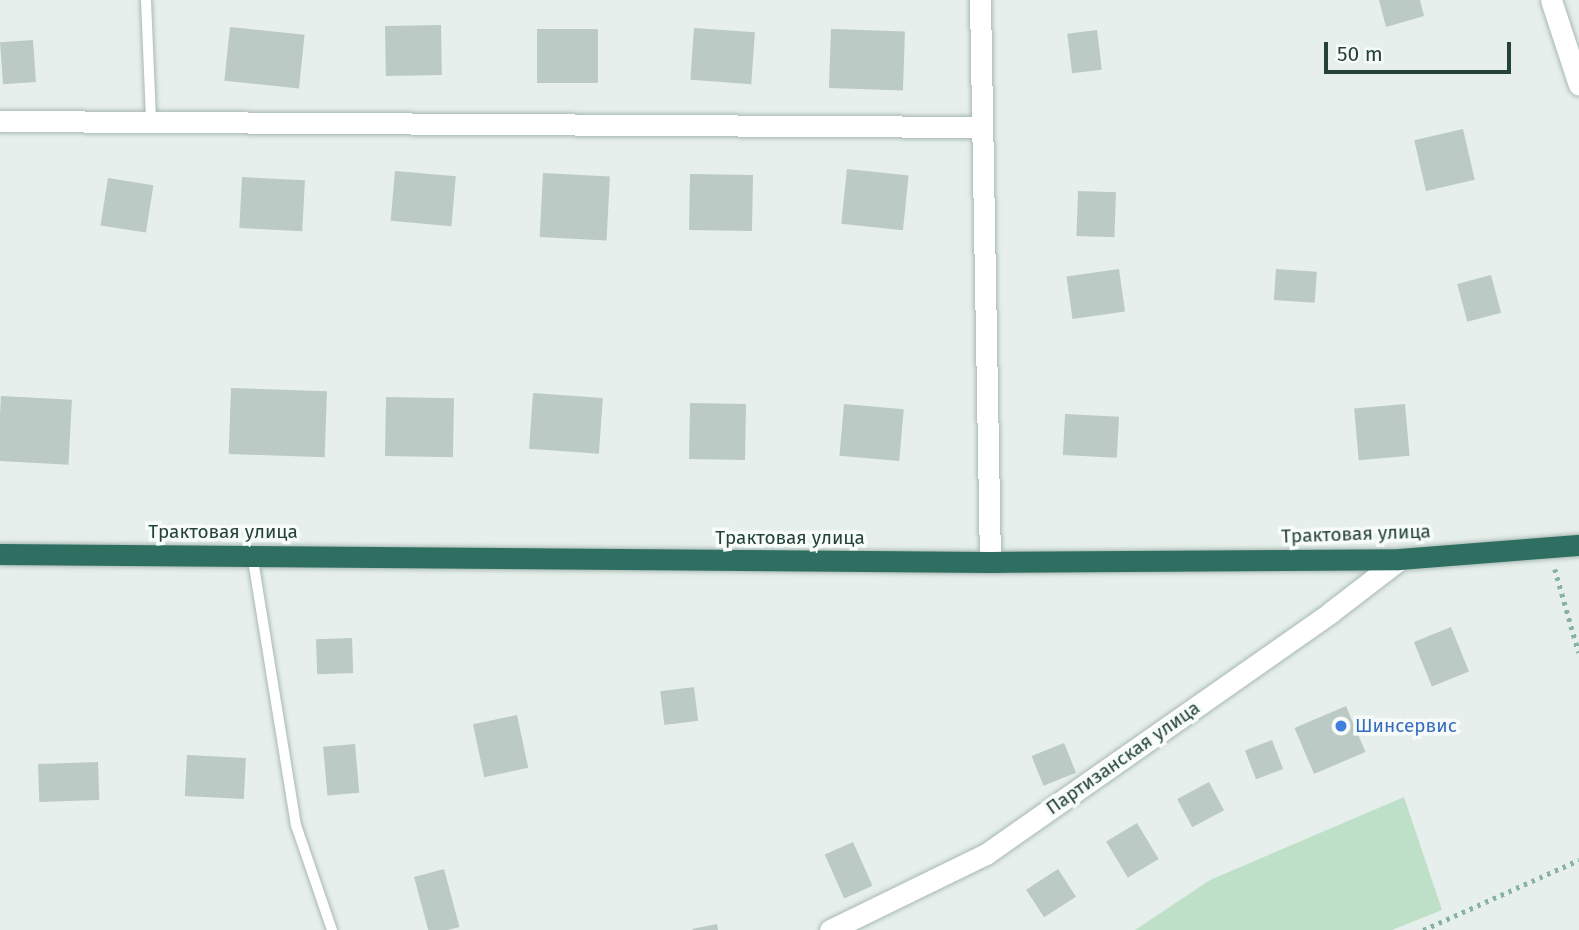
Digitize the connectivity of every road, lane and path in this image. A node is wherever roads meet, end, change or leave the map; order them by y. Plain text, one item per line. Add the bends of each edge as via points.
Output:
1 (146, 0) edge
2 (980, 0) edge
3 (1551, 0) edge
4 (1579, 85) edge
5 (151, 119) junction
6 (0, 121) edge
7 (980, 127) junction
8 (1548, 545) junction
9 (1579, 545) edge
10 (0, 554) edge
11 (252, 554) junction
12 (1400, 559) junction
13 (990, 562) junction
14 (1579, 653) edge
15 (1579, 860) edge
16 (332, 930) edge
17 (830, 930) edge
18 (1423, 930) edge

1 - 5 lane
2 - 7 street
3 - 4 street
5 - 6 street
5 - 7 street
7 - 13 street
8 - 9 highway, Трактовая улица
8 - 12 highway, Трактовая улица
8 - 14 path
10 - 11 highway, Трактовая улица
11 - 13 highway, Трактовая улица
11 - 16 lane via 296,825
12 - 13 highway, Трактовая улица
12 - 17 street, Партизанская улица via 986,854
15 - 18 path

